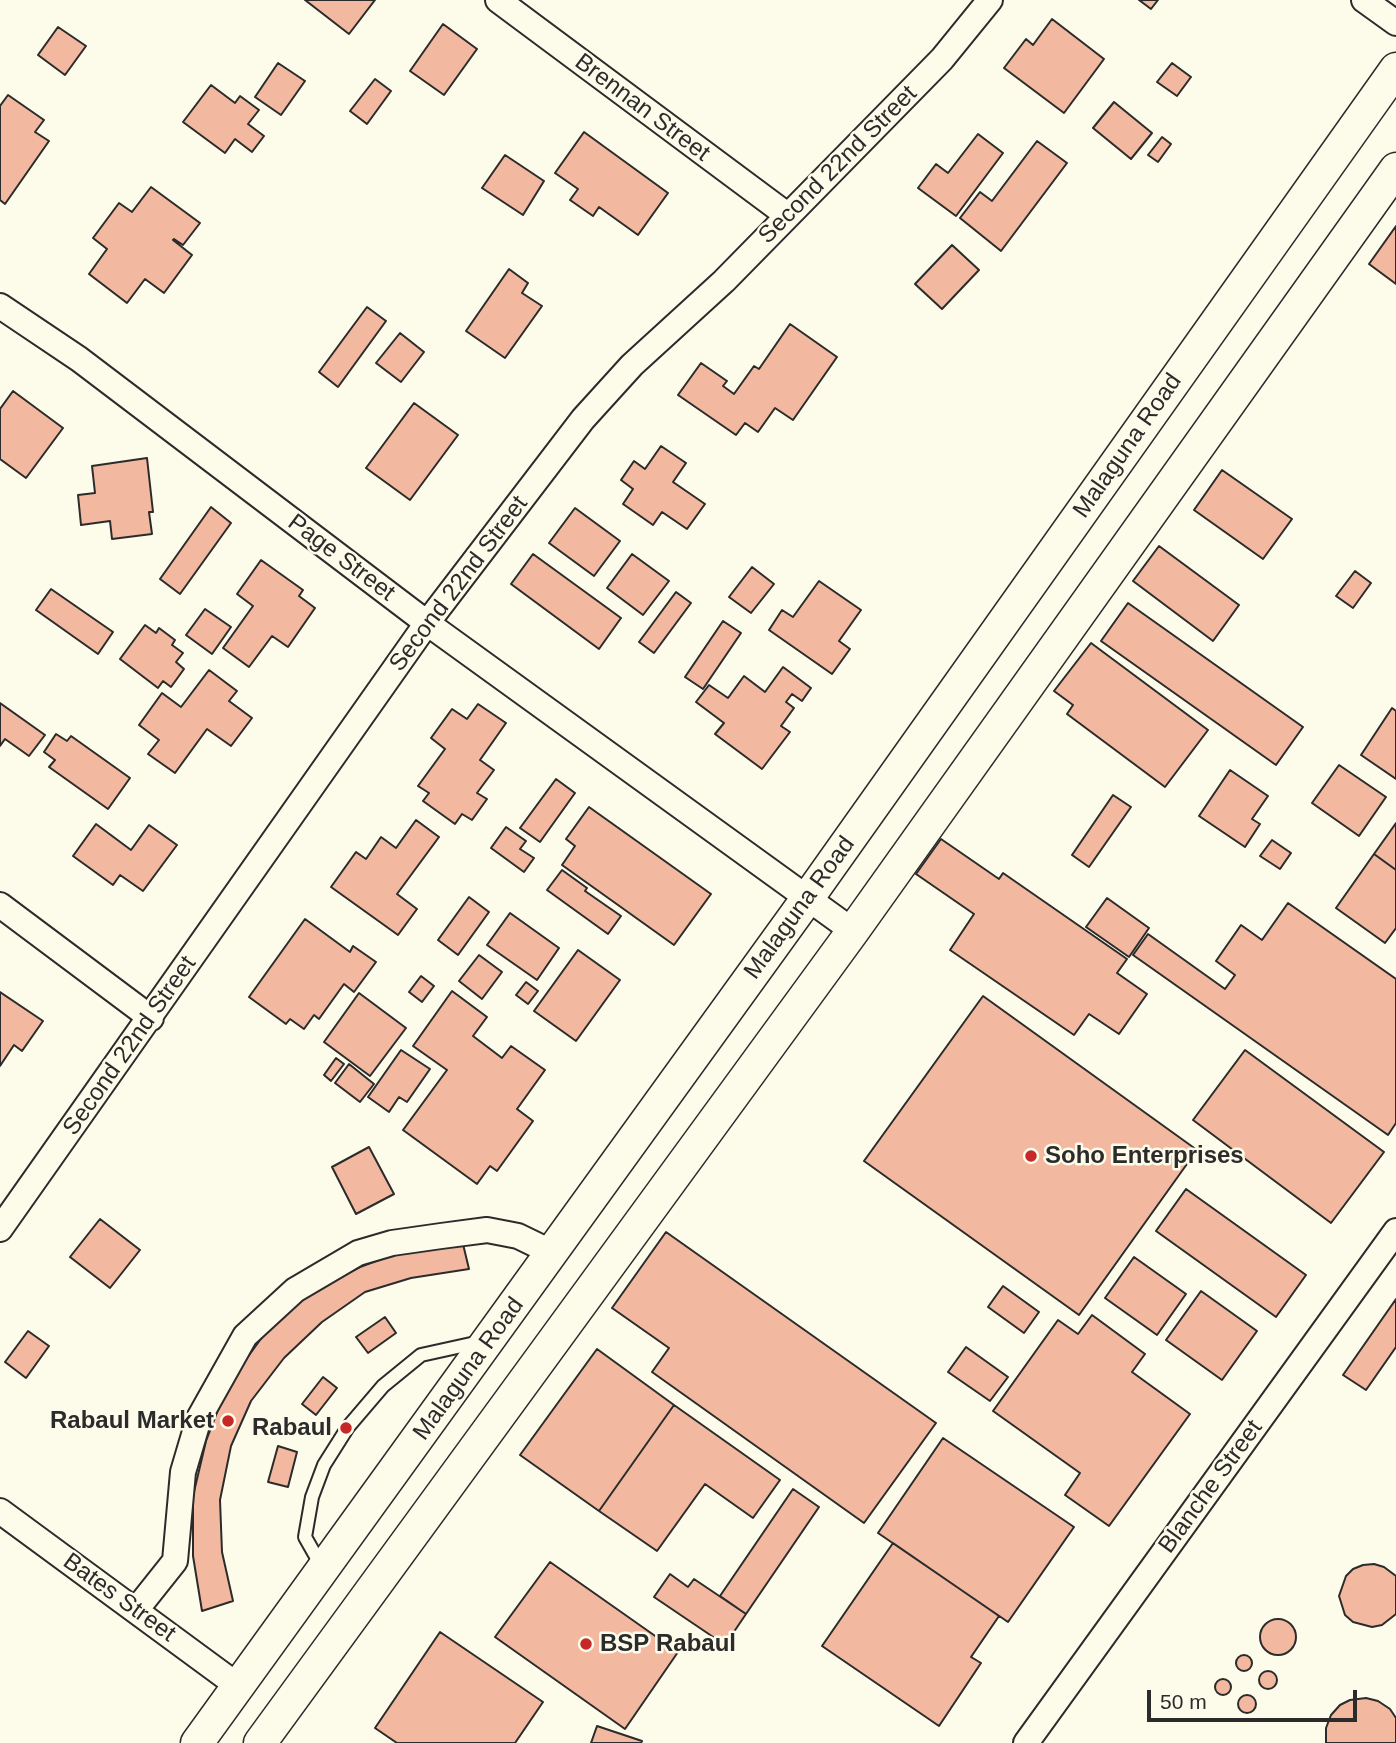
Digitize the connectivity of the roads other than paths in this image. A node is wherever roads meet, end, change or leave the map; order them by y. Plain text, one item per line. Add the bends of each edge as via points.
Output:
1 (498, 0) edge
2 (990, 0) edge
3 (1364, 0) edge
4 (1396, 23) edge
5 (1396, 69) edge
6 (1396, 169) edge
7 (787, 215) junction
8 (0, 306) edge
9 (427, 623) junction
10 (807, 900) junction
11 (0, 905) edge
12 (853, 931) junction
13 (151, 1018) junction
14 (0, 1229) edge
15 (1396, 1231) edge
16 (553, 1253) junction
17 (491, 1339) junction
18 (0, 1511) edge
19 (324, 1570) junction
20 (136, 1611) junction
21 (238, 1686) junction
22 (197, 1743) edge
23 (260, 1743) edge
24 (1026, 1743) edge

1 - 7 street, Brennan Street
2 - 7 street, Second 22nd Street via 942,59
3 - 4 street
5 - 10 street, Malaguna Road
6 - 12 street
7 - 9 street, Second 22nd Street via 605,393
8 - 9 street, Page Street via 79,359
9 - 10 street, Page Street
9 - 13 street, Second 22nd Street
10 - 12 street, Page Street
10 - 16 street, Malaguna Road
11 - 13 street
12 - 23 street
13 - 14 street, Second 22nd Street
15 - 24 street, Blanche Street
16 - 17 street, Malaguna Road
16 - 20 street via 518,1236 487,1230 392,1243 358,1253 295,1290 245,1336 199,1418 183,1472 175,1560
17 - 19 street, Malaguna Road
17 - 19 lane via 421,1355 383,1386 348,1427 324,1465 305,1537
18 - 20 street, Bates Street
19 - 21 street, Malaguna Road
20 - 21 street, Bates Street
21 - 22 street, Malaguna Road

